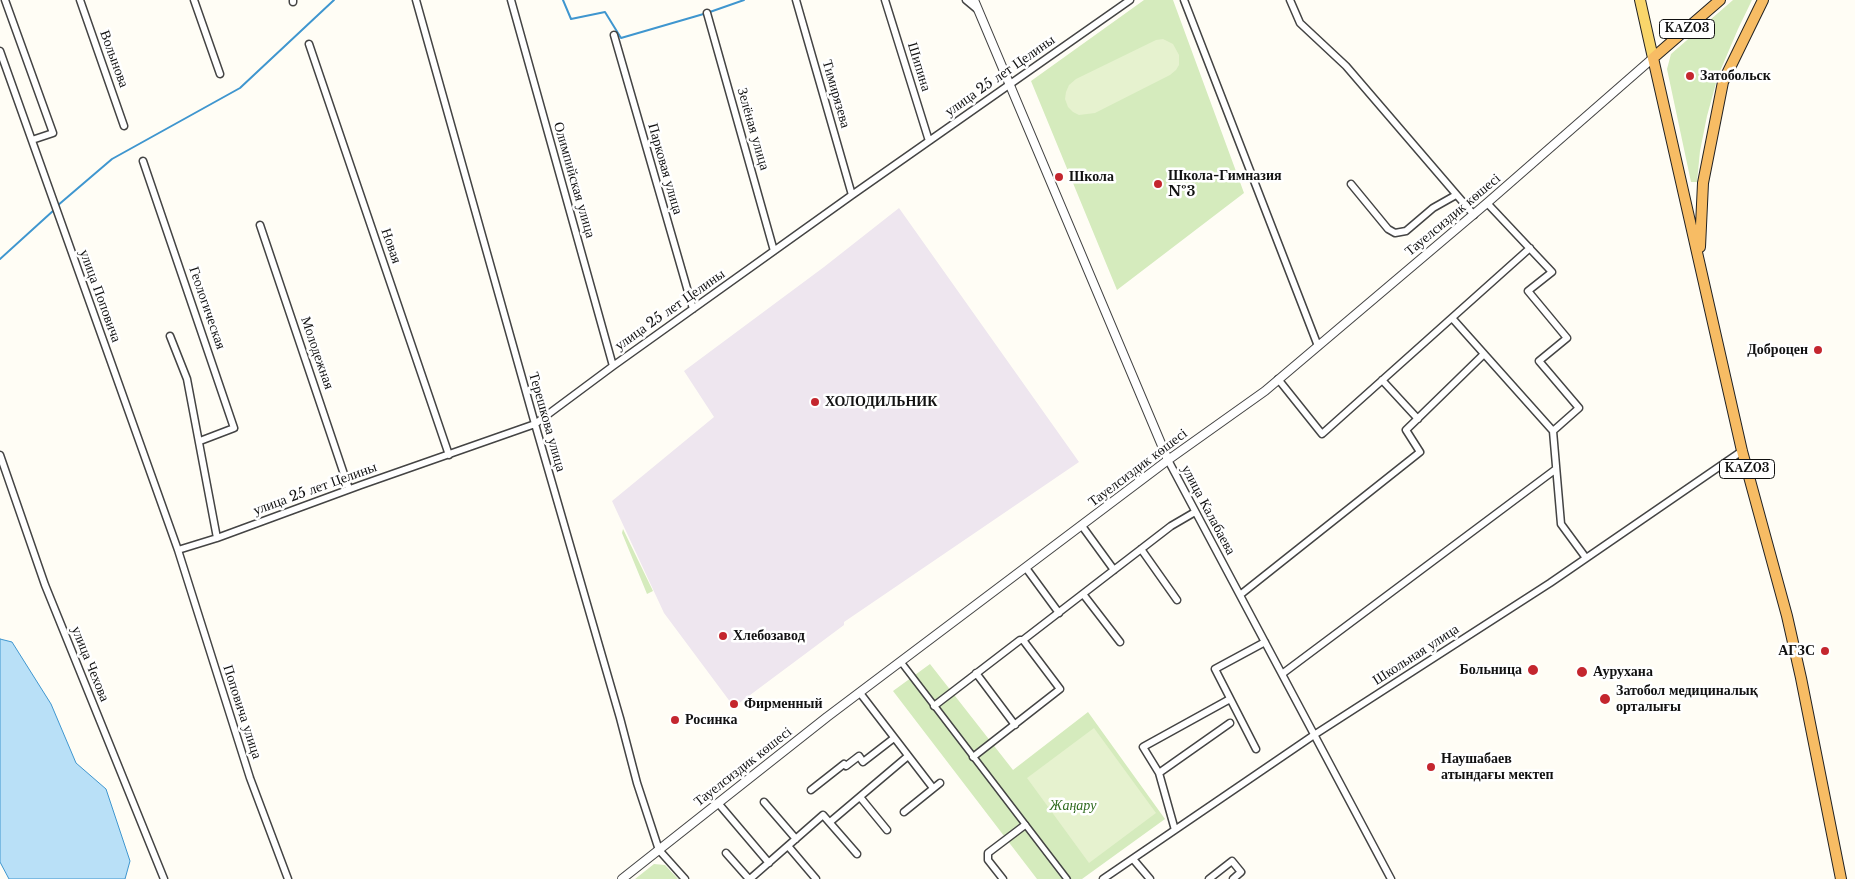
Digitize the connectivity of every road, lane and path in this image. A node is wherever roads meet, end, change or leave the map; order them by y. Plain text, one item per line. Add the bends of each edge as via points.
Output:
1 (5, 0) edge
2 (80, 0) edge
3 (194, 0) edge
4 (416, 0) edge
5 (511, 0) edge
6 (796, 0) edge
7 (885, 0) edge
8 (966, 0) edge
9 (974, 0) edge
10 (1130, 0) edge
11 (1184, 0) edge
12 (1290, 0) edge
13 (1640, 0) edge
14 (1720, 0) edge
15 (1763, 0) edge
16 (978, 11) junction
17 (708, 14) dead end
18 (614, 35) dead end
19 (310, 44) dead end
20 (0, 51) edge
21 (1653, 58) junction
22 (220, 74) dead end
23 (1009, 84) junction
24 (124, 126) dead end
25 (32, 140) junction
26 (929, 141) junction
27 (143, 161) dead end
28 (1351, 184) dead end
29 (852, 195) junction
30 (1456, 195) junction
31 (1487, 203) junction
32 (1474, 215) junction
33 (260, 224) dead end
34 (1530, 248) junction
35 (774, 252) junction
36 (1699, 263) junction
37 (693, 310) junction
38 (1452, 318) junction
39 (170, 336) dead end
40 (1318, 346) junction
41 (1484, 354) junction
42 (613, 366) junction
43 (1278, 379) junction
44 (1382, 380) junction
45 (1418, 419) junction
46 (535, 424) junction
47 (1553, 431) junction
48 (200, 442) junction
49 (1742, 451) junction
50 (0, 455) edge
51 (449, 455) junction
52 (1168, 460) junction
53 (1556, 469) junction
54 (349, 489) junction
55 (1195, 512) junction
56 (1082, 526) junction
57 (217, 538) junction
58 (1141, 549) junction
59 (178, 550) junction
60 (1586, 558) junction
61 (1026, 568) junction
62 (1114, 570) junction
63 (1083, 594) junction
64 (1240, 595) junction
65 (1178, 600) dead end
66 (1059, 613) junction
67 (1023, 640) junction
68 (1120, 642) dead end
69 (1264, 642) junction
70 (900, 662) junction
71 (976, 673) junction
72 (1282, 674) junction
73 (860, 693) junction
74 (1230, 700) junction
75 (934, 706) junction
76 (1230, 724) dead end
77 (1015, 725) junction
78 (1314, 735) junction
79 (894, 738) junction
80 (1256, 749) dead end
81 (908, 756) junction
82 (974, 757) junction
83 (1159, 773) junction
84 (940, 783) dead end
85 (933, 788) junction
86 (811, 790) dead end
87 (860, 797) junction
88 (764, 802) dead end
89 (718, 803) junction
90 (904, 812) dead end
91 (830, 822) junction
92 (1025, 824) junction
93 (887, 830) dead end
94 (1175, 830) junction
95 (796, 839) junction
96 (788, 846) junction
97 (659, 850) junction
98 (726, 853) dead end
99 (857, 854) dead end
100 (1133, 859) junction
101 (769, 863) junction
102 (753, 878) edge
103 (164, 879) edge
104 (288, 879) edge
105 (622, 879) edge
106 (685, 879) edge
107 (816, 879) edge
108 (1003, 879) edge
109 (1067, 879) edge
110 (1103, 879) edge
111 (1150, 879) edge
112 (1209, 879) edge
113 (1233, 879) edge
114 (1391, 879) edge
115 (1841, 879) edge

1 - 25 street via 53,133
2 - 24 street, Волынова
3 - 22 street
4 - 46 street, Терешкова улица
5 - 42 street, Олимпийская улица
6 - 29 street, Тимирязева
7 - 26 street, Шипина
8 - 16 street
9 - 16 street, улица Калабаева
10 - 23 street, улица 25 лет Целины
11 - 40 street
12 - 30 street via 1300,23 1346,66
13 - 21 main road
14 - 21 highway, KАZ03
15 - 36 highway, KАZ03 via 1723,82 1702,183
16 - 23 street, улица Калабаева
17 - 35 street, Зелёная улица
18 - 37 street, Парковая улица
19 - 51 street, Новая
20 - 25 street, улица Поповича
21 - 31 street, Тауелсиздик көшесі
21 - 36 highway, KАZ03
23 - 26 street, улица 25 лет Целины
23 - 52 street, улица Калабаева
25 - 59 street, улица Поповича
26 - 29 street, улица 25 лет Целины
27 - 48 street, Геологическая via 234,428
28 - 30 street via 1388,229 1395,233 1406,232 1433,208
29 - 35 street, улица 25 лет Целины
30 - 32 street
31 - 32 street, Тауелсиздик көшесі
31 - 34 street
32 - 40 street, Тауелсиздик көшесі
33 - 54 street, Молодежная
34 - 38 street
34 - 47 street via 1552,272 1528,291 1567,338 1539,361 1579,408
35 - 37 street, улица 25 лет Целины
36 - 49 highway, KАZ03
37 - 42 street, улица 25 лет Целины
38 - 41 street
38 - 44 street
39 - 48 street via 187,379
40 - 43 street, Тауелсиздик көшесі
41 - 45 street
41 - 47 street
42 - 46 street, улица 25 лет Целины
43 - 44 street via 1322,434
43 - 52 street, Тауелсиздик көшесі
44 - 45 street
45 - 64 street via 1406,430 1420,452
46 - 51 street, улица 25 лет Целины
46 - 97 street, Терешкова улица
47 - 53 street
48 - 57 street
49 - 60 street, Школьная улица
49 - 115 highway, KАZ03 via 1793,643
50 - 103 street, улица Чехова via 45,585
51 - 54 street, улица 25 лет Целины
52 - 55 street, улица Калабаева
52 - 56 street, Тауелсиздик көшесі
53 - 60 street via 1561,524
53 - 72 street
54 - 57 street, улица 25 лет Целины
55 - 58 street
55 - 64 street, улица Калабаева
56 - 61 street, Тауелсиздик көшесі
56 - 62 street
57 - 59 street, улица 25 лет Целины
58 - 62 street
58 - 65 street
59 - 104 street, Поповича улица via 244,760
60 - 78 street, Школьная улица
61 - 66 street
61 - 70 street, Тауелсиздик көшесі
62 - 63 street
63 - 66 street
63 - 68 street
64 - 69 street, улица Калабаева
66 - 67 street
67 - 71 street
67 - 77 street via 1060,689
69 - 72 street, улица Калабаева
69 - 74 street via 1215,670
70 - 73 street, Тауелсиздик көшесі
70 - 75 street
71 - 75 street
71 - 77 street
72 - 78 street, улица Калабаева
73 - 79 street
73 - 89 street, Тауелсиздик көшесі
74 - 80 street
74 - 83 street via 1143,747
75 - 82 street
76 - 83 street
77 - 82 street
78 - 94 street, Школьная улица
78 - 114 street, улица Калабаева
79 - 81 street
79 - 86 street via 864,762 859,756 846,766 844,764
81 - 85 street
81 - 87 street
82 - 92 street
83 - 94 street
84 - 85 street
85 - 90 street
87 - 91 street
87 - 93 street
88 - 95 street
89 - 97 street, Тауелсиздик көшесі
89 - 101 street
91 - 95 street via 823,815
91 - 99 street
92 - 108 street via 988,853 988,860
92 - 109 street
94 - 100 street, Школьная улица
95 - 96 street
96 - 101 street
96 - 107 street
97 - 105 street, Тауелсиздик көшесі
97 - 106 street
98 - 102 street
100 - 110 street, Школьная улица
100 - 111 street
101 - 102 street
112 - 113 street via 1232,861 1241,872

